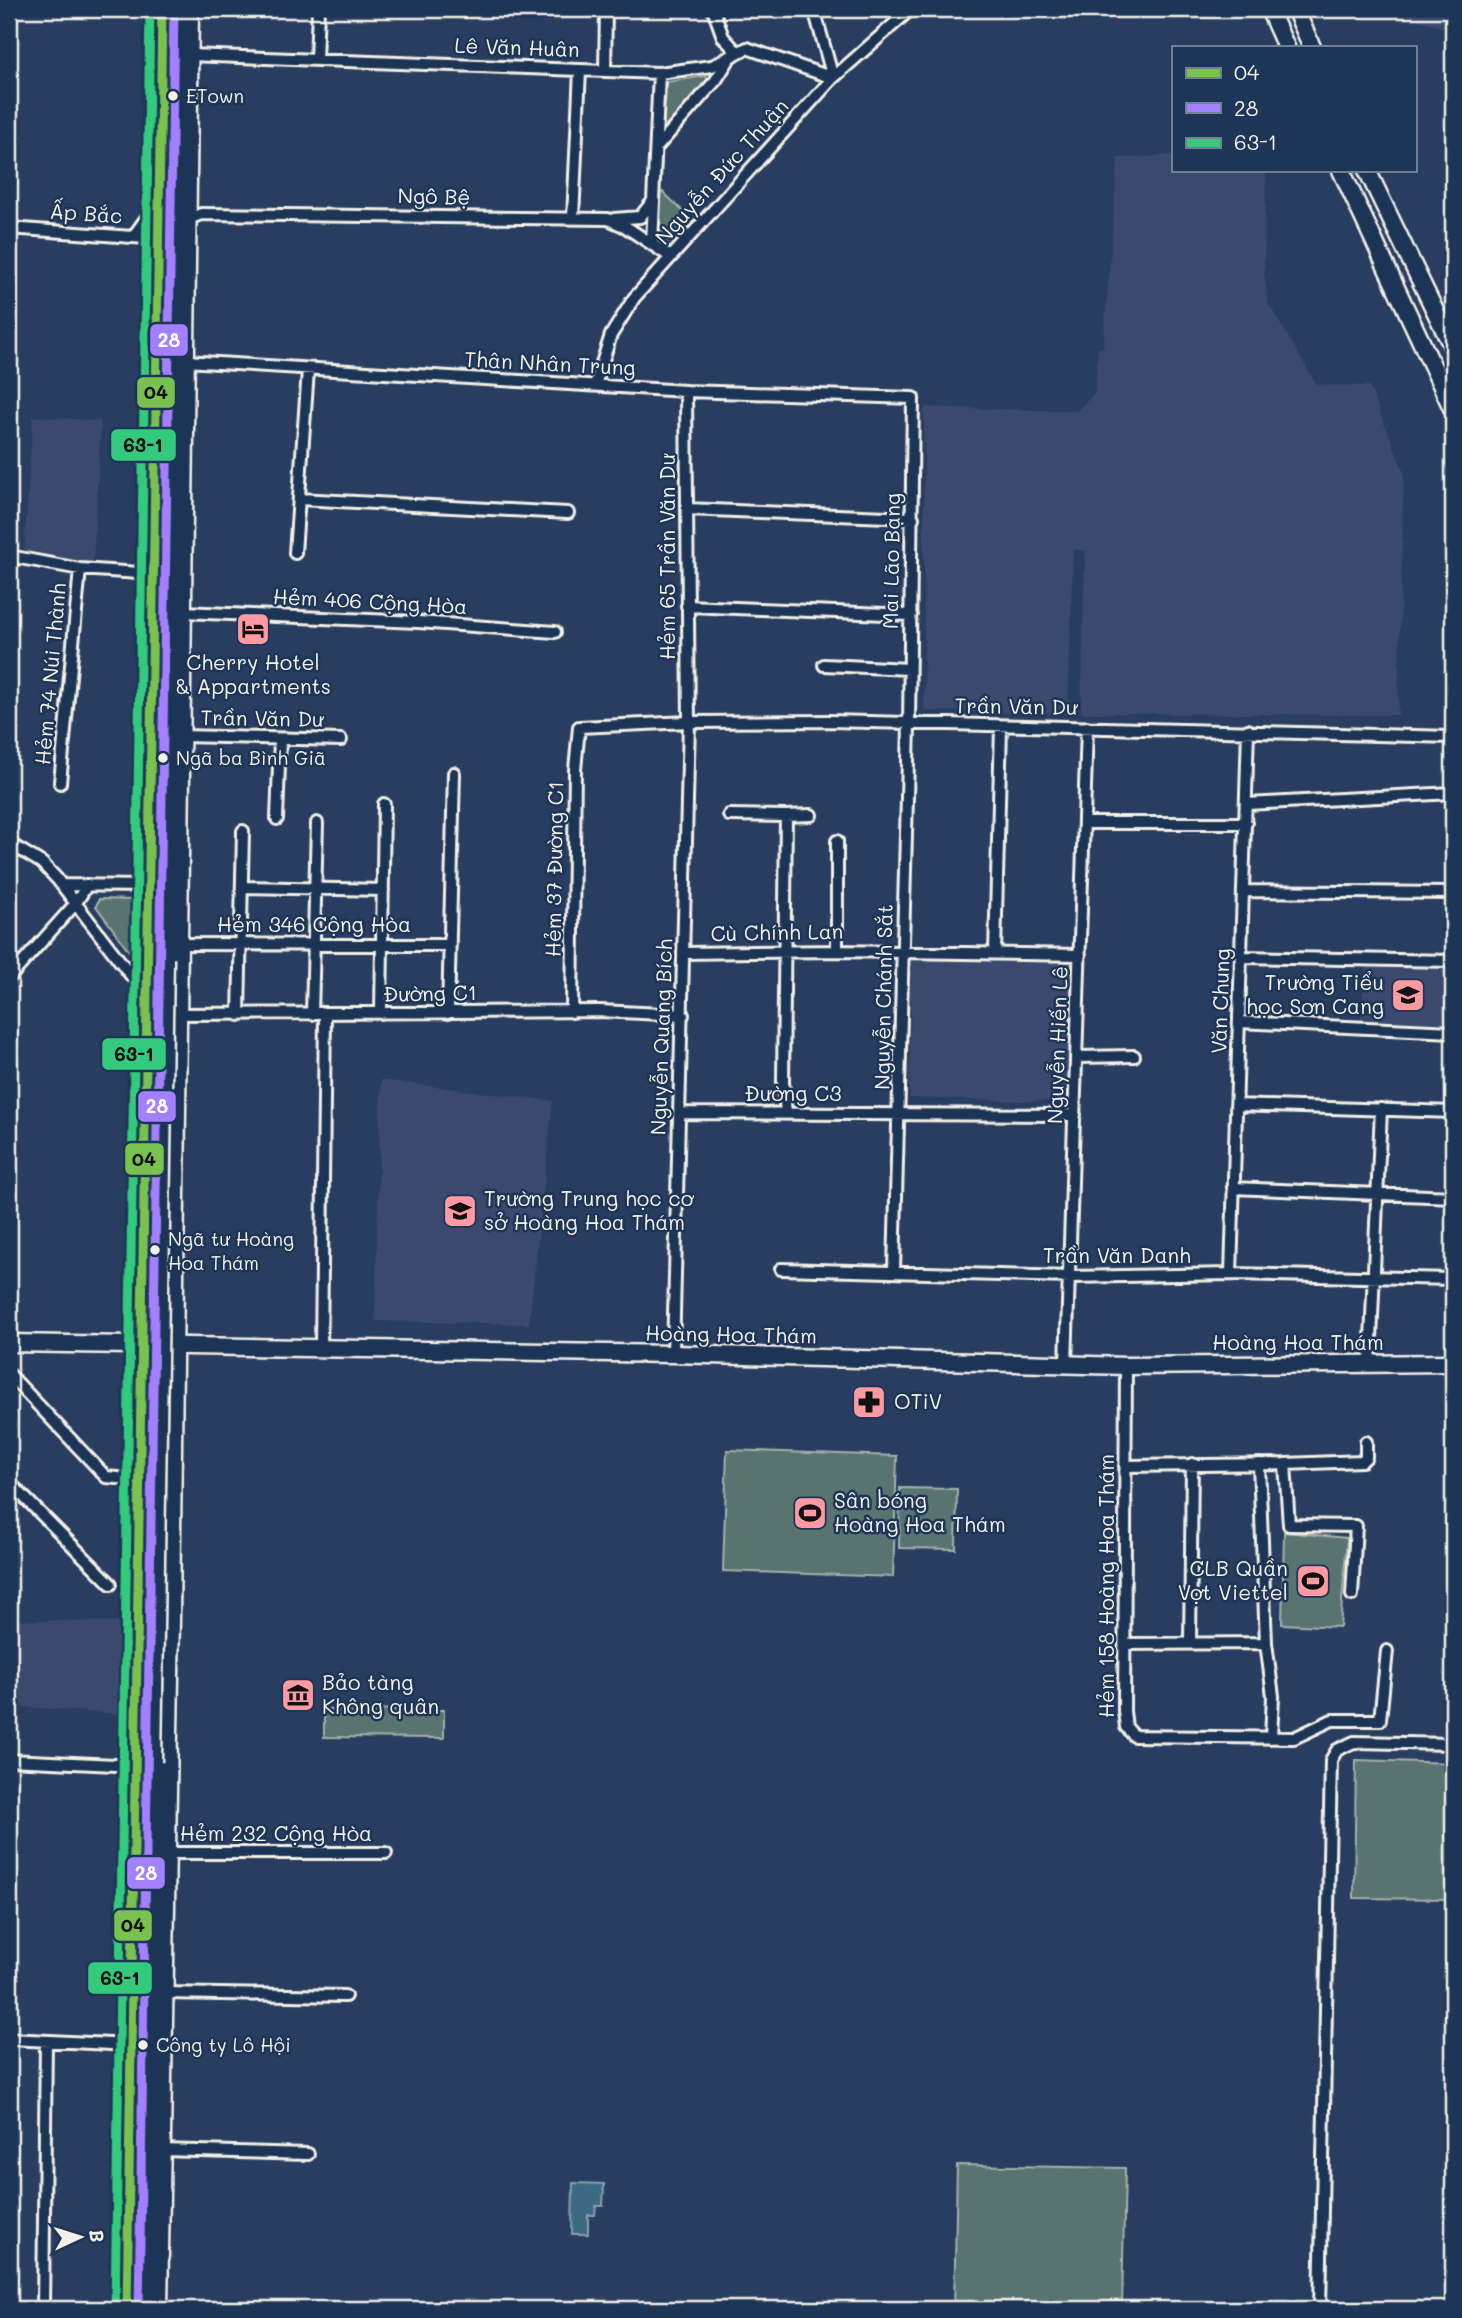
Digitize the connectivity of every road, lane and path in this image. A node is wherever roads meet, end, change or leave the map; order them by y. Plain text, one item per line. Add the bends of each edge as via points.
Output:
1 (162, 9) edge
2 (176, 9) edge
3 (189, 9) edge
4 (318, 9) edge
5 (606, 9) edge
6 (713, 9) edge
7 (814, 9) edge
8 (911, 9) edge
9 (1269, 9) edge
10 (1295, 9) edge
11 (1286, 46) edge
12 (1312, 46) edge
13 (189, 55) junction
14 (733, 55) junction
15 (316, 60) junction
16 (580, 70) junction
17 (605, 71) junction
18 (659, 73) junction
19 (833, 79) junction
20 (657, 147) junction
21 (1342, 172) edge
22 (1368, 172) edge
23 (654, 191) junction
24 (160, 200) junction
25 (573, 218) junction
26 (608, 219) junction
27 (173, 226) junction
28 (9, 228) edge
29 (133, 237) junction
30 (652, 244) junction
31 (671, 257) junction
32 (1453, 348) edge
33 (186, 360) junction
34 (308, 370) junction
35 (595, 385) junction
36 (686, 391) junction
37 (913, 398) joint
38 (1453, 410) edge
39 (299, 499) junction
40 (687, 509) junction
41 (568, 513) dead end
42 (913, 518) junction
43 (295, 553) dead end
44 (9, 556) edge
45 (80, 569) junction
46 (154, 574) junction
47 (687, 606) junction
48 (183, 612) junction
49 (911, 615) junction
50 (555, 632) dead end
51 (824, 665) dead end
52 (909, 670) junction
53 (689, 722) junction
54 (909, 725) junction
55 (579, 727) joint
56 (1001, 727) junction
57 (1087, 727) junction
58 (1248, 730) junction
59 (181, 736) junction
60 (1453, 737) edge
61 (280, 739) junction
62 (341, 740) dead end
63 (454, 773) dead end
64 (60, 783) dead end
65 (1453, 793) edge
66 (384, 804) dead end
67 (1247, 804) junction
68 (729, 815) dead end
69 (811, 815) dead end
70 (786, 816) junction
71 (277, 819) dead end
72 (317, 823) dead end
73 (1084, 823) junction
74 (1246, 823) junction
75 (243, 831) dead end
76 (837, 841) dead end
77 (9, 843) edge
78 (63, 886) junction
79 (87, 886) junction
80 (148, 886) junction
81 (242, 887) junction
82 (316, 889) junction
83 (383, 890) junction
84 (1244, 891) junction
85 (1453, 893) edge
86 (76, 903) junction
87 (179, 944) junction
88 (241, 944) junction
89 (314, 944) junction
90 (382, 944) junction
91 (450, 945) junction
92 (786, 951) junction
93 (837, 951) junction
94 (904, 951) junction
95 (684, 953) junction
96 (995, 953) junction
97 (1080, 955) junction
98 (1242, 957) junction
99 (1453, 961) edge
100 (9, 978) edge
101 (146, 996) junction
102 (572, 1012) junction
103 (381, 1013) junction
104 (448, 1013) junction
105 (178, 1014) junction
106 (312, 1014) junction
107 (325, 1014) junction
108 (239, 1015) junction
109 (683, 1015) junction
110 (1239, 1023) junction
111 (1453, 1032) edge
112 (1134, 1056) dead end
113 (1077, 1057) junction
114 (1236, 1105) junction
115 (1381, 1110) junction
116 (1453, 1112) edge
117 (679, 1113) junction
118 (786, 1113) junction
119 (900, 1113) junction
120 (1075, 1115) junction
121 (1233, 1188) junction
122 (1377, 1193) junction
123 (1453, 1197) edge
124 (142, 1261) junction
125 (175, 1261) junction
126 (781, 1269) dead end
127 (894, 1270) junction
128 (1231, 1274) junction
129 (1070, 1277) junction
130 (1373, 1278) junction
131 (1453, 1279) edge
132 (9, 1343) edge
133 (141, 1346) junction
134 (174, 1347) junction
135 (321, 1349) junction
136 (673, 1354) junction
137 (1370, 1363) junction
138 (1453, 1363) edge
139 (1066, 1364) junction
140 (1126, 1366) junction
141 (9, 1374) edge
142 (141, 1428) junction
143 (173, 1428) junction
144 (1366, 1442) dead end
145 (1192, 1464) junction
146 (1259, 1464) junction
147 (1285, 1464) junction
148 (1125, 1466) junction
149 (140, 1480) junction
150 (9, 1482) edge
151 (111, 1584) dead end
152 (1352, 1595) dead end
153 (1266, 1643) junction
154 (1125, 1644) junction
155 (1190, 1644) junction
156 (1387, 1651) dead end
157 (1272, 1738) junction
158 (1453, 1744) edge
159 (9, 1760) edge
160 (144, 1764) junction
161 (167, 1853) junction
162 (386, 1853) dead end
163 (163, 1993) junction
164 (345, 1996) dead end
165 (9, 2039) edge
166 (46, 2041) junction
167 (131, 2045) junction
168 (160, 2150) junction
169 (307, 2154) dead end
170 (43, 2309) edge
171 (127, 2309) edge
172 (142, 2309) edge
173 (158, 2309) edge
174 (1320, 2309) edge

1 - 24 main road
2 - 27 main road
3 - 13 main road
4 - 15 street
5 - 17 street
6 - 14 street
7 - 19 street
8 - 19 street, Nguyễn Đức Thuận
9 - 11 main road
10 - 12 main road
13 - 15 street, Lê Văn Huân
13 - 27 main road
14 - 18 street, Lê Văn Huân via 705,68
14 - 19 street, Lê Văn Huân via 753,49
14 - 20 street
15 - 16 street, Lê Văn Huân
16 - 17 street, Lê Văn Huân
16 - 25 street
17 - 18 street, Lê Văn Huân
18 - 20 street
19 - 31 street, Nguyễn Đức Thuận
20 - 23 street
21 - 38 main road
22 - 32 main road
23 - 26 street via 651,206 640,217
23 - 30 street
24 - 27 main road
24 - 29 street
25 - 26 street, Ngô Bệ
25 - 27 street, Ngô Bệ via 201,214
26 - 30 street, Ngô Bệ
27 - 29 street, Ấp Bắc
27 - 33 main road
27 - 46 main road
27 - 160 main road, bridge via 164,958
28 - 29 street, Ấp Bắc
30 - 31 street, Ngô Bệ
31 - 35 street, Nguyễn Đức Thuận via 619,319 603,352
33 - 34 street, Thân Nhân Trung
33 - 48 main road
34 - 35 street, Thân Nhân Trung
34 - 39 street
35 - 36 street, Thân Nhân Trung
36 - 37 street, Thân Nhân Trung
36 - 40 street, Hẻm 65 Trần Văn Dư
37 - 42 street, Mai Lão Bạng
39 - 41 street
39 - 43 street
40 - 42 street
40 - 47 street, Hẻm 65 Trần Văn Dư
42 - 49 street, Mai Lão Bạng
44 - 45 street
45 - 46 street
45 - 64 street, Hẻm 74 Núi Thành
46 - 80 main road
47 - 49 street
47 - 53 street, Hẻm 65 Trần Văn Dư
48 - 50 street, Hẻm 406 Cộng Hòa
48 - 59 main road
49 - 52 street, Mai Lão Bạng
51 - 52 street
52 - 54 street, Mai Lão Bạng
53 - 54 street, Trần Văn Dư
53 - 55 street, Trần Văn Dư
53 - 95 street, Nguyễn Quang Bích
54 - 56 street, Trần Văn Dư
54 - 94 street, Nguyễn Chánh Sắt
55 - 102 street, Hẻm 37 Đường C1
56 - 57 street, Trần Văn Dư
56 - 96 street
57 - 58 street, Trần Văn Dư
57 - 73 street, Nguyễn Hiến Lê
58 - 60 street, Trần Văn Dư
58 - 67 street, Văn Chung
59 - 61 street, Trần Văn Dư
59 - 87 main road
61 - 62 street, Trần Văn Dư
61 - 71 street
63 - 91 street
65 - 67 street
66 - 83 street
67 - 74 street, Văn Chung
68 - 70 street
69 - 70 street
70 - 92 street
72 - 82 street
73 - 74 street
73 - 97 street, Nguyễn Hiến Lê
74 - 84 street, Văn Chung
75 - 81 street
76 - 93 street
77 - 78 street via 42,863
78 - 79 street
78 - 86 street
79 - 80 street
79 - 86 street
80 - 101 main road
81 - 82 street
81 - 88 street
82 - 83 street
82 - 89 street
83 - 90 street
84 - 85 street
84 - 98 street, Văn Chung
86 - 100 street
86 - 101 street
87 - 88 street, Hẻm 346 Cộng Hòa
87 - 105 main road
88 - 89 street, Hẻm 346 Cộng Hòa
88 - 108 street
89 - 90 street, Hẻm 346 Cộng Hòa
89 - 106 street
90 - 91 street, Hẻm 346 Cộng Hòa
90 - 103 street
91 - 104 street
92 - 93 street, Cù Chính Lan
92 - 95 street, Cù Chính Lan
92 - 118 street
93 - 94 street, Cù Chính Lan
94 - 96 street, Cù Chính Lan
94 - 119 street, Nguyễn Chánh Sắt
95 - 109 street, Nguyễn Quang Bích
96 - 97 street, Cù Chính Lan
97 - 113 street, Nguyễn Hiến Lê
98 - 99 street
98 - 110 street, Văn Chung
101 - 124 main road
102 - 104 street, Đường C1
102 - 109 street, Đường C1
103 - 104 street, Đường C1
103 - 107 street, Đường C1
105 - 108 street, Đường C1
105 - 125 main road
106 - 107 street, Đường C1
106 - 108 street, Đường C1
107 - 135 street
109 - 117 street, Nguyễn Quang Bích
110 - 111 street
110 - 114 street, Văn Chung
112 - 113 street
113 - 120 street, Nguyễn Hiến Lê
114 - 115 street
114 - 121 street, Văn Chung
115 - 116 street
115 - 122 street
117 - 118 street, Đường C3
117 - 136 street, Nguyễn Quang Bích
118 - 119 street, Đường C3
119 - 120 street, Đường C3
119 - 127 street, Nguyễn Chánh Sắt
120 - 129 street, Nguyễn Hiến Lê
121 - 122 street
121 - 128 street, Văn Chung
122 - 123 street
122 - 130 street
124 - 125 main road
124 - 133 main road
125 - 134 main road
126 - 127 street, Trần Văn Danh
127 - 129 street, Trần Văn Danh
128 - 129 street, Trần Văn Danh
128 - 130 street, Trần Văn Danh
129 - 139 street, Nguyễn Hiến Lê
130 - 131 street, Trần Văn Danh
130 - 137 street
132 - 133 main road, Hoàng Hoa Thám
133 - 134 main road, Hoàng Hoa Thám
133 - 142 main road
134 - 135 main road, Hoàng Hoa Thám
134 - 143 main road
135 - 136 main road, Hoàng Hoa Thám
136 - 139 main road, Hoàng Hoa Thám
137 - 138 main road, Hoàng Hoa Thám
137 - 140 main road, Hoàng Hoa Thám
139 - 140 main road, Hoàng Hoa Thám
140 - 148 street, Hẻm 158 Hoàng Hoa Thám
141 - 149 street via 106,1477
142 - 143 main road
142 - 149 main road
143 - 161 main road
144 - 147 street via 1362,1461
145 - 146 street
145 - 148 street
145 - 155 street
146 - 147 street
146 - 153 street
147 - 152 street via 1289,1525 1356,1526
148 - 154 street, Hẻm 158 Hoàng Hoa Thám
149 - 160 main road
150 - 151 street
153 - 155 street
153 - 157 street via 1273,1696
154 - 155 street
154 - 157 street, Hẻm 158 Hoàng Hoa Thám via 1124,1711 1133,1737
156 - 157 street, Hẻm 158 Hoàng Hoa Thám via 1380,1720 1332,1720 1294,1738
158 - 174 street via 1354,1742 1337,1750 1331,1760
159 - 160 street
160 - 167 main road
160 - 172 main road
161 - 162 street, Hẻm 232 Cộng Hòa
161 - 163 main road
163 - 164 street
163 - 168 main road
165 - 166 street
166 - 167 street
166 - 170 street
167 - 171 main road
168 - 169 street
168 - 173 main road

